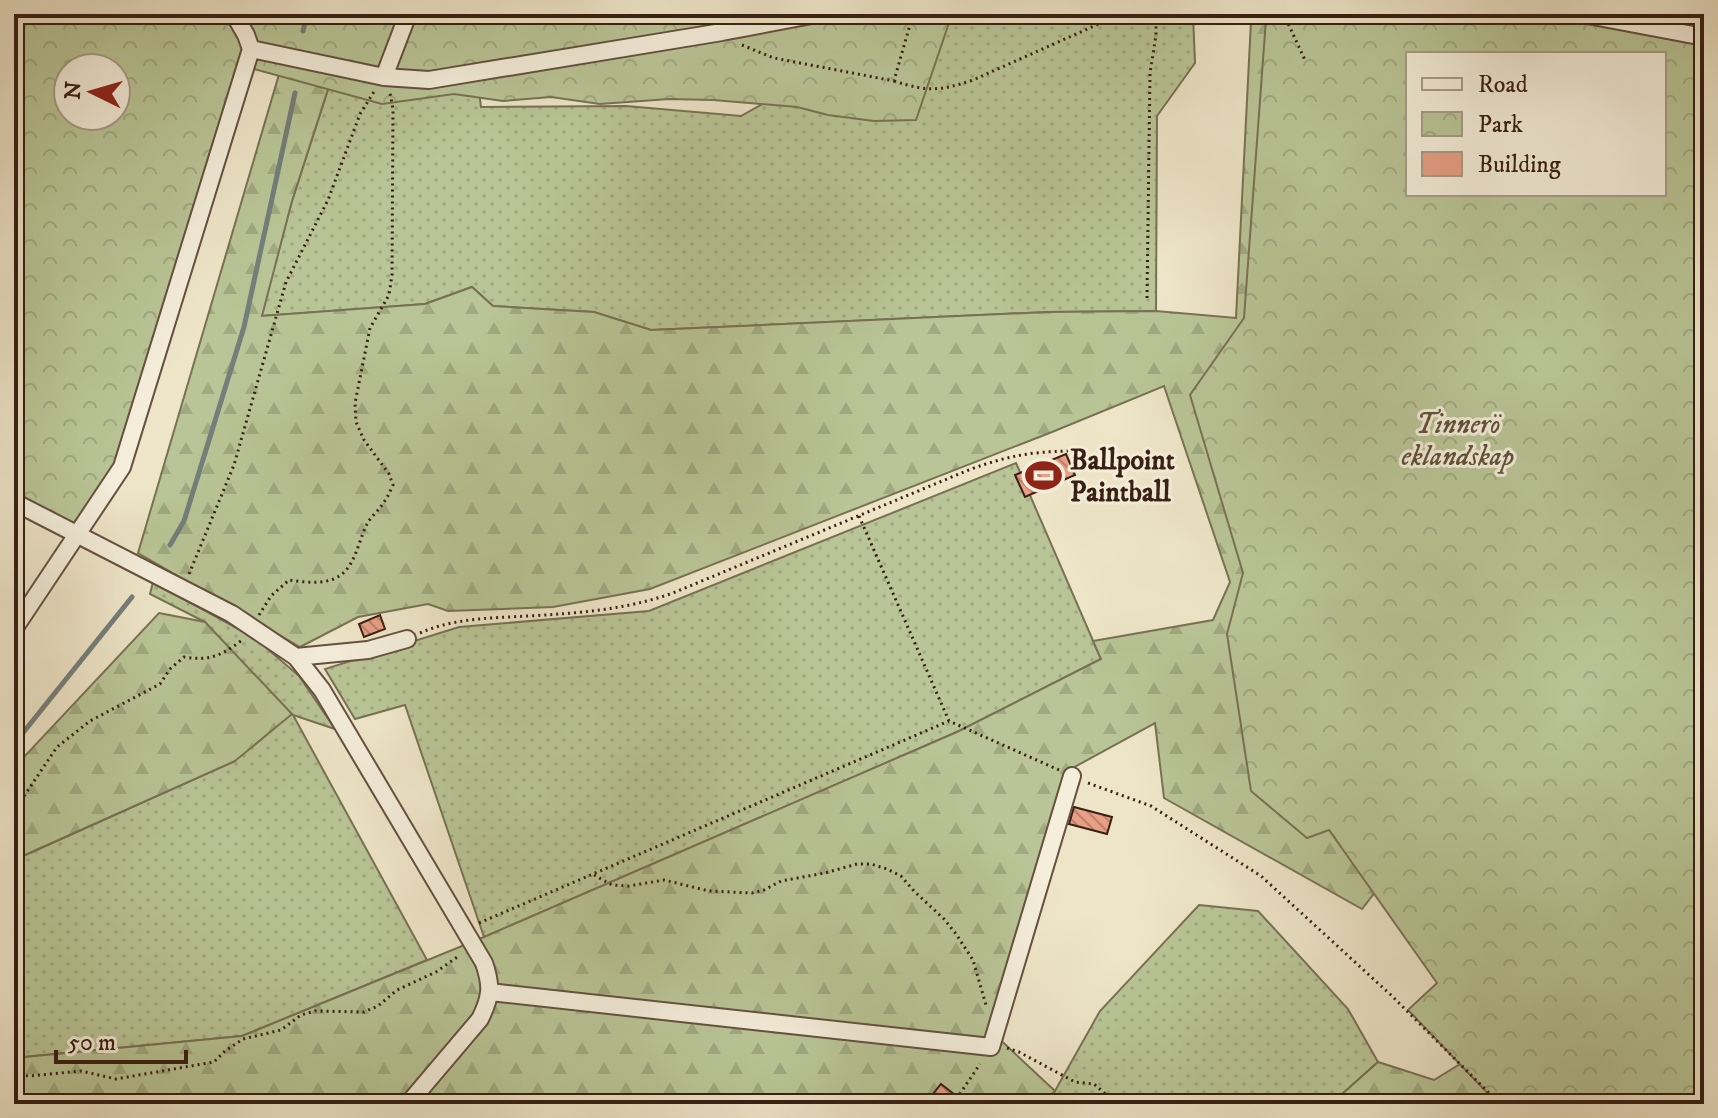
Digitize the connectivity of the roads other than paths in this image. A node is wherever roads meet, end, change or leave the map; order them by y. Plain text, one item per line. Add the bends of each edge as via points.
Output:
1 (234, 14) edge
2 (408, 14) edge
3 (817, 14) edge
4 (1582, 14) edge
5 (1704, 37) edge
6 (251, 49) junction
7 (386, 77) junction
8 (14, 502) edge
9 (77, 535) junction
10 (14, 629) edge
11 (407, 639) road end
12 (296, 657) junction
13 (1072, 776) road end
14 (490, 992) junction
15 (408, 1104) edge

1 - 6 street
2 - 7 street
3 - 7 street via 429,80
4 - 5 street
6 - 7 street
6 - 9 street via 122,467
8 - 9 street
9 - 10 street
9 - 12 street via 183,587
11 - 12 street via 368,650
12 - 14 street via 330,703 484,963
13 - 14 street via 991,1047
14 - 15 street via 480,1019

